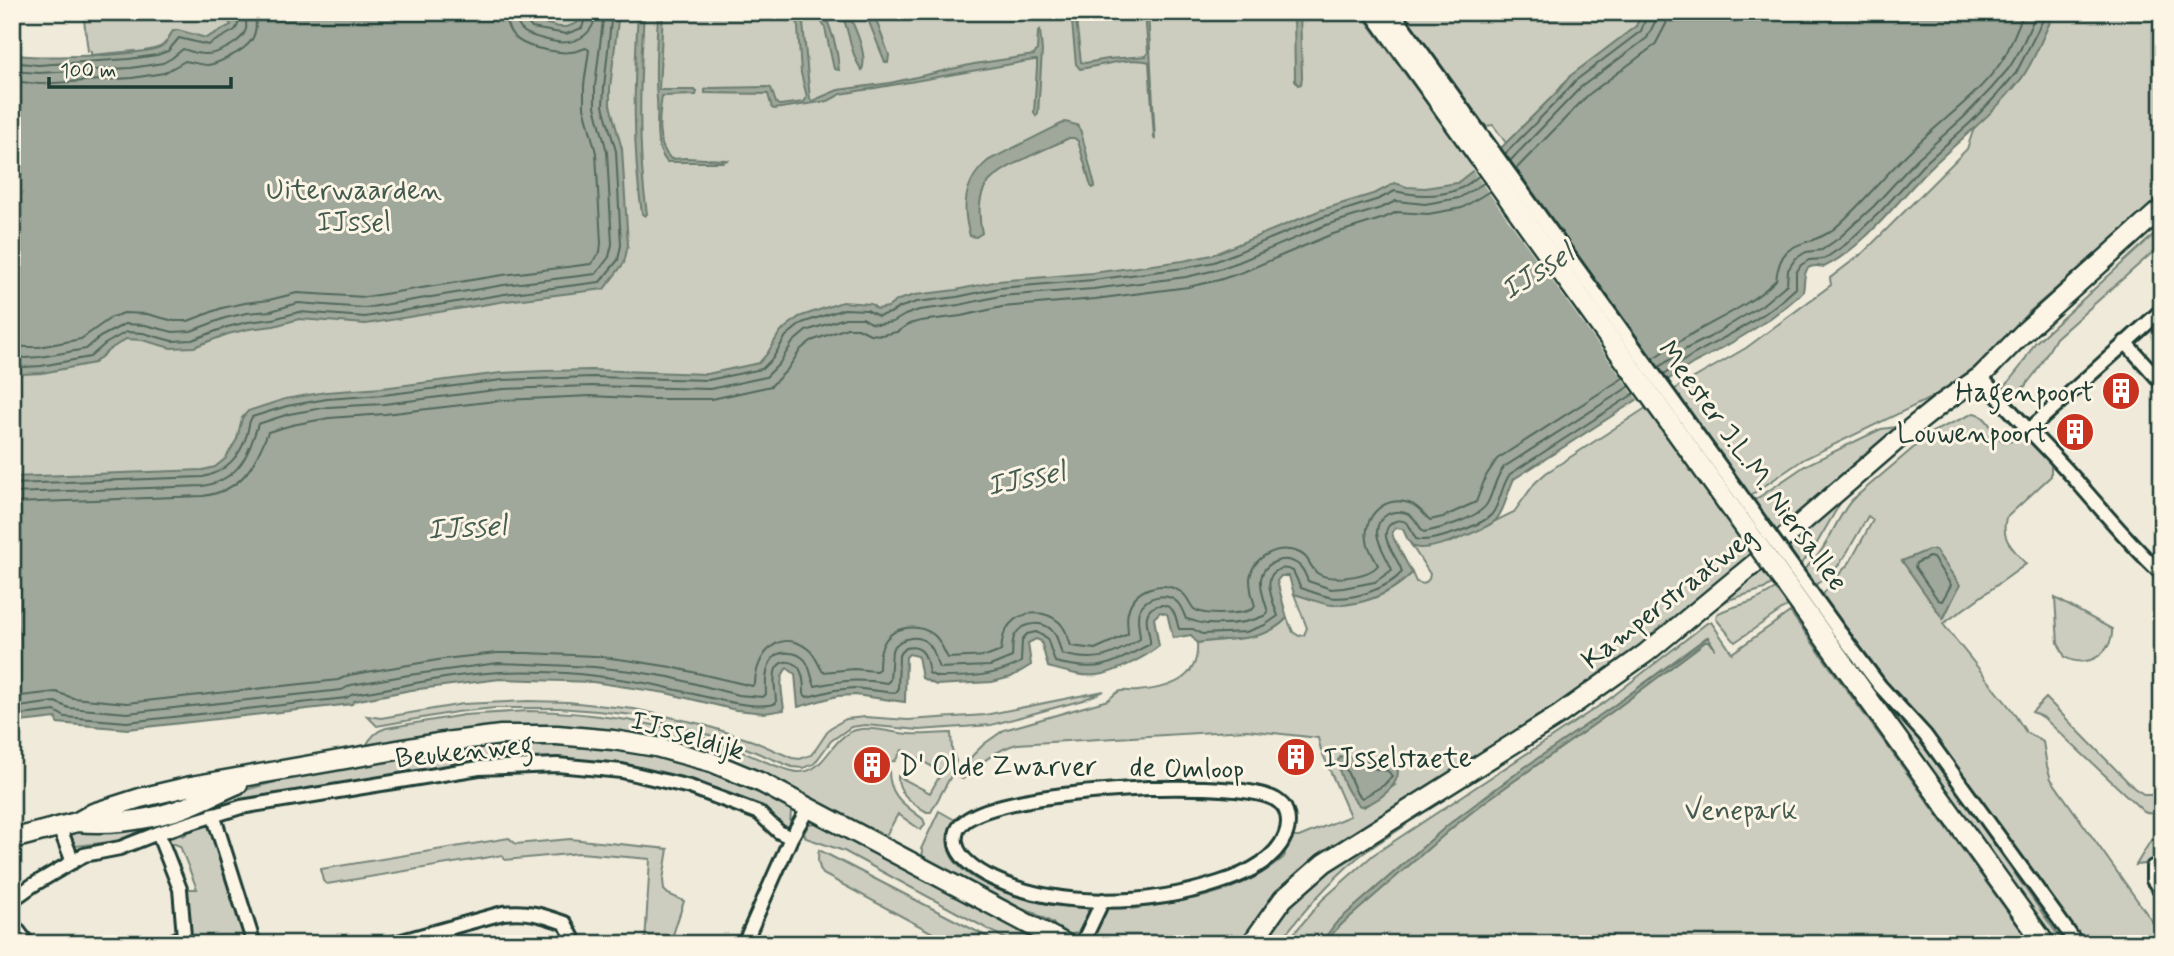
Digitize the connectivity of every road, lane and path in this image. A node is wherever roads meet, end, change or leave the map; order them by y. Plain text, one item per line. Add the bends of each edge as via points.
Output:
1 (1375, 12) edge
2 (1393, 12) edge
3 (2162, 208) edge
4 (2162, 310) edge
5 (2125, 342) junction
6 (1981, 376) junction
7 (2162, 383) edge
8 (2029, 430) junction
9 (2162, 574) edge
10 (1834, 638) junction
11 (808, 807) junction
12 (213, 814) junction
13 (68, 824) junction
14 (158, 832) junction
15 (791, 838) junction
16 (12, 839) edge
17 (73, 862) junction
18 (2162, 866) edge
19 (2162, 892) edge
20 (12, 900) edge
21 (1103, 900) junction
22 (12, 923) edge
23 (407, 941) edge
24 (27, 944) edge
25 (167, 944) edge
26 (254, 944) edge
27 (391, 944) edge
28 (576, 944) edge
29 (744, 944) edge
30 (1066, 944) edge
31 (1082, 944) edge
32 (1251, 944) edge
33 (2045, 944) edge
34 (2077, 944) edge

1 - 10 main road, Meester J.L.M. Niersallee, bridge
2 - 10 street, Meester J.L.M. Niersallee, bridge
3 - 6 main road, Kamperstraatweg
4 - 5 street
5 - 7 street
5 - 8 street
6 - 8 street
6 - 32 main road, Kamperstraatweg via 1911,428 1646,653 1559,715 1324,863 1283,899
8 - 9 street
10 - 33 main road, Meester J.L.M. Niersallee
10 - 34 street, Meester J.L.M. Niersallee via 1925,735
11 - 13 main road, IJsseldijk via 710,762 656,747 557,735 501,735 227,778 140,798
11 - 15 street
11 - 30 main road, IJsseldijk
12 - 14 street, Beukenweg
12 - 15 street, Beukenweg via 479,768 557,765 622,771 691,787 759,813
12 - 26 street
13 - 16 main road, IJsseldijk
13 - 17 street
14 - 17 street, Beukenweg
14 - 25 street via 180,889 184,936
15 - 29 street
17 - 20 street, Beukenweg
18 - 19 street via 2153,867 2153,880
21 - 21 street, de Omloop via 1053,896 1009,886 981,873 960,854 957,831 969,817 1015,803 1149,788 1258,793 1280,802 1288,816 1280,846 1244,874 1176,894
21 - 31 street
22 - 24 street
23 - 27 street
23 - 28 street via 520,911 565,923

